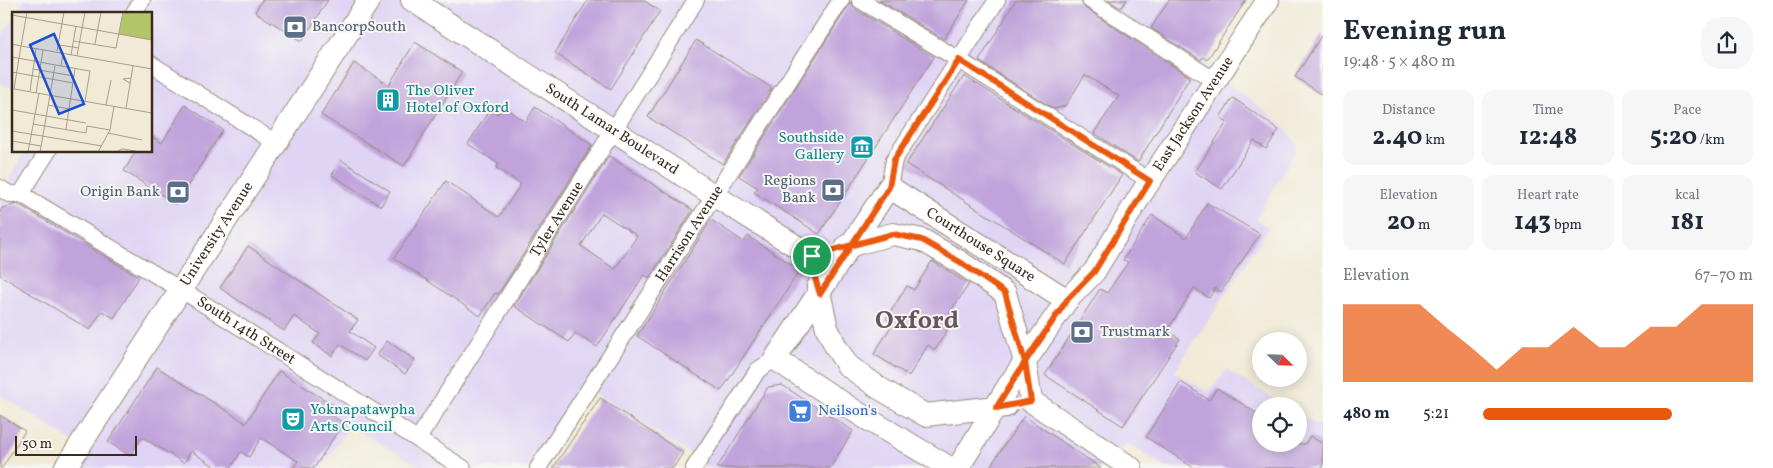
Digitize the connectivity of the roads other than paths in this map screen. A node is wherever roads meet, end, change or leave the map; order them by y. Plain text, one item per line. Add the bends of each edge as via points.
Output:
1 (142, 0) edge
2 (369, 0) edge
3 (412, 0) edge
4 (696, 0) edge
5 (841, 0) edge
6 (860, 0) edge
7 (998, 0) edge
8 (1090, 0) edge
9 (1268, 0) edge
10 (134, 12) edge
11 (959, 60) junction
12 (152, 65) edge
13 (1215, 81) junction
14 (612, 130) junction
15 (276, 143) junction
16 (47, 152) edge
17 (1150, 181) junction
18 (889, 187) junction
19 (0, 188) edge
20 (21, 194) junction
21 (715, 196) junction
22 (852, 245) junction
23 (812, 256) junction
24 (180, 291) junction
25 (820, 294) junction
26 (1067, 300) junction
27 (774, 359) junction
28 (1025, 362) junction
29 (1031, 401) junction
30 (996, 408) junction
31 (418, 439) junction
32 (1126, 467) edge
33 (65, 468) edge
34 (464, 468) edge
35 (538, 468) edge
36 (694, 468) edge
37 (950, 468) edge
38 (958, 468) edge

1 - 10 street
2 - 15 street, University Avenue
3 - 14 street, South Lamar Boulevard
4 - 14 street, Tyler Avenue
5 - 21 street, Harrison Avenue
6 - 11 street
7 - 11 street
8 - 13 street
9 - 13 street, East Jackson Avenue
11 - 17 street
11 - 18 street via 894,160
12 - 15 street
13 - 17 street, East Jackson Avenue
14 - 21 street, South Lamar Boulevard
14 - 31 street, Tyler Avenue
15 - 24 street, University Avenue
16 - 20 street
17 - 26 street, East Jackson Avenue via 1094,272
18 - 22 street
18 - 26 street, Courthouse Square
19 - 20 street, South 14th Street via 9,194
20 - 24 street, South 14th Street
21 - 23 street, South Lamar Boulevard
21 - 35 street, Harrison Avenue
22 - 23 street, Courthouse Square
22 - 25 street
22 - 28 street, Courthouse Square via 893,234 922,240 960,262 1005,293
23 - 25 street
24 - 31 street, South 14th Street
24 - 33 street, University Avenue
25 - 27 street
25 - 30 street via 827,328 836,347 847,365 872,384 925,415
26 - 28 street
27 - 36 street via 758,370
27 - 37 street
28 - 29 street, Courthouse Square
28 - 30 street
29 - 30 street
29 - 32 street
30 - 38 street
31 - 34 street, South 14th Street

